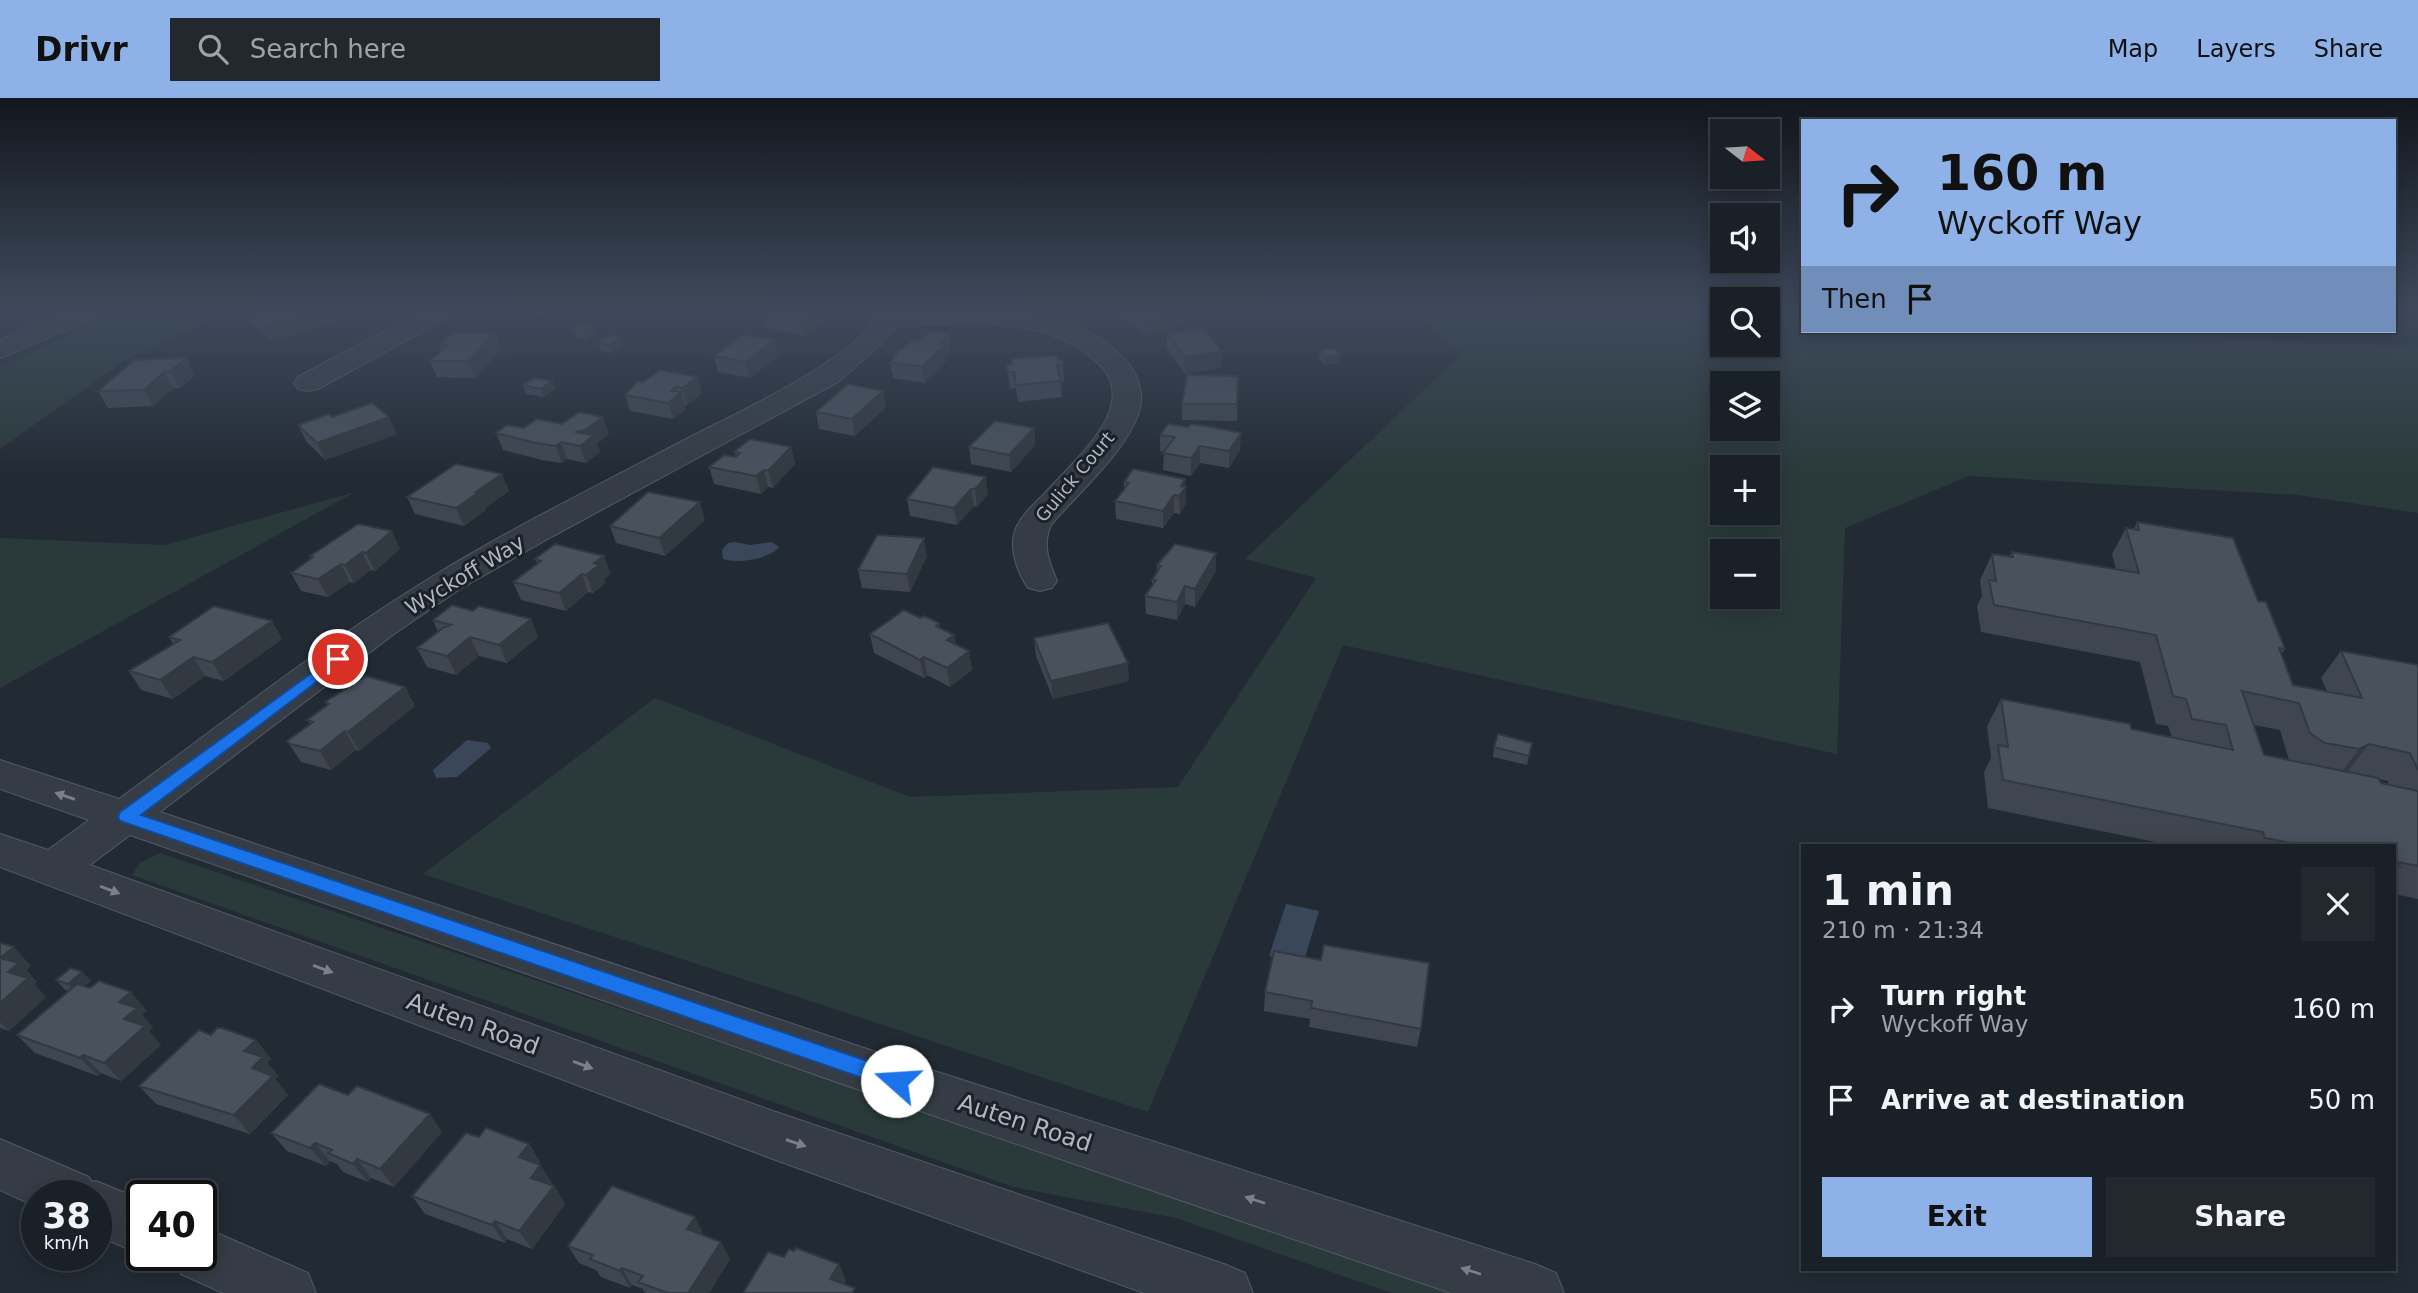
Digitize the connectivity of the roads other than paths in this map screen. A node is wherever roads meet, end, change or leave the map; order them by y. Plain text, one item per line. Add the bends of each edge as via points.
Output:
1 (338, 367) edge
2 (840, 367) edge
3 (1117, 367) edge
4 (308, 383) dead end
5 (1040, 581) dead end
6 (0, 774) edge
7 (127, 817) junction
8 (0, 850) edge
9 (54, 869) junction
10 (0, 1164) edge
11 (36, 1180) edge
12 (217, 1261) edge
13 (287, 1293) edge
14 (1224, 1293) edge
15 (1535, 1293) edge

1 - 4 street
2 - 7 street, Wyckoff Way via 449,582 381,626
3 - 5 street, Gulick Court via 1126,380 1128,398 1115,428 1033,526 1029,555
7 -> 6 street, Auten Road
7 - 9 street, Wyckoff Way
15 -> 7 street, Auten Road
8 - 9 street, Auten Road
9 -> 14 street, Auten Road via 760,1130
10 - 11 street
12 - 13 street

